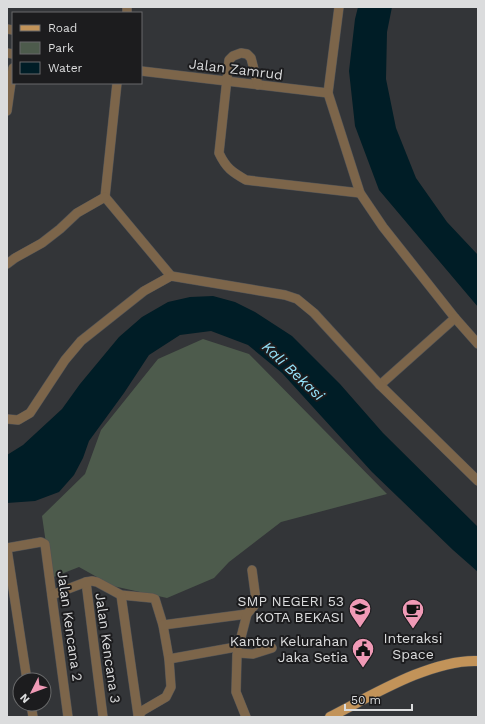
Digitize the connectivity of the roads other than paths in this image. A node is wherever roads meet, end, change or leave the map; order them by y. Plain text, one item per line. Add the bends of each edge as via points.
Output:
1 (339, 7) edge
2 (142, 71) edge
3 (12, 75) edge
4 (227, 82) junction
5 (117, 84) edge
6 (258, 85) junction
7 (328, 93) junction
8 (7, 111) edge
9 (360, 193) junction
10 (105, 197) junction
11 (11, 257) edge
12 (7, 264) edge
13 (171, 276) junction
14 (455, 318) junction
15 (478, 344) edge
16 (380, 385) junction
17 (7, 419) edge
18 (478, 481) edge
19 (7, 548) edge
20 (252, 570) dead end
21 (86, 582) junction
22 (121, 595) junction
23 (52, 596) junction
24 (247, 614) junction
25 (163, 625) junction
26 (272, 648) dead end
27 (169, 659) junction
28 (478, 661) edge
29 (26, 672) edge
30 (138, 716) edge
31 (68, 717) edge
32 (104, 717) edge
33 (246, 717) edge
34 (330, 717) edge

1 - 7 street
2 - 4 street, Jalan Zamrud
3 - 8 street
4 - 6 street, Jalan Zamrud
4 - 6 street via 229,60 244,53 252,58
4 - 9 street via 219,153 224,164 233,173 246,180
5 - 10 street
6 - 7 street, Jalan Zamrud
7 - 9 street
9 - 14 street via 383,227
10 - 11 street via 77,213 42,243
10 - 13 street
11 - 12 street
13 - 16 street via 297,299 314,313
13 - 17 street via 144,291 81,341 30,412 18,420
14 - 15 street
14 - 16 street
16 - 18 street
19 - 23 street, Jalan Kencana 2 via 43,542
19 - 29 street
20 - 24 street via 256,600
21 - 22 street via 97,582
21 - 23 street
21 - 32 street, Jalan Kencana 3
22 - 25 street via 155,599
22 - 30 street
23 - 31 street, Jalan Kencana 2
24 - 25 street
24 - 27 street via 236,648
25 - 27 street
26 - 33 street via 253,654 237,654 236,692
27 - 30 street via 171,687 166,696
28 - 34 main road via 446,664 402,680

